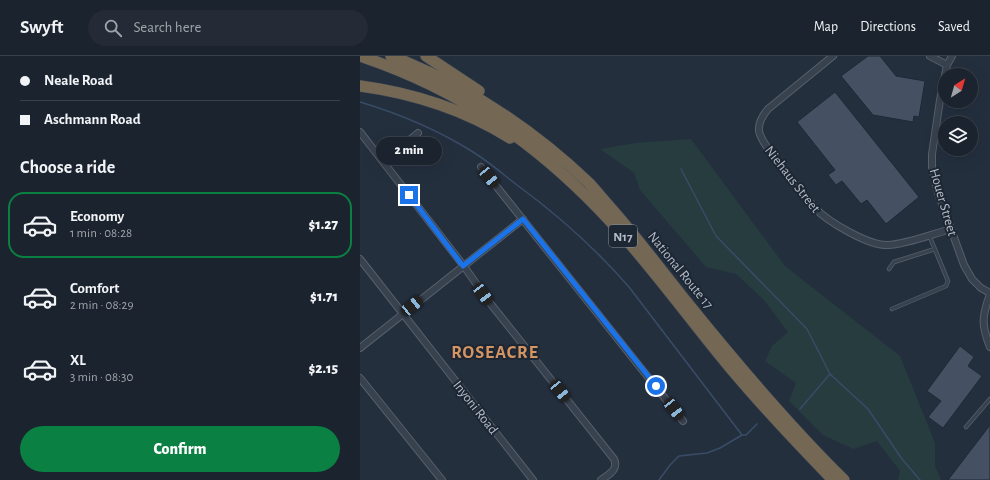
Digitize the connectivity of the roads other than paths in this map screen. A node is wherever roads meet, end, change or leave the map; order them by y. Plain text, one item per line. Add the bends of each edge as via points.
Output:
1 (360, 56) edge
2 (391, 56) edge
3 (426, 56) edge
4 (833, 56) edge
5 (930, 56) edge
6 (952, 56) edge
7 (947, 65) junction
8 (360, 86) edge
9 (360, 132) edge
10 (418, 133) dead end
11 (383, 162) junction
12 (551, 164) junction
13 (481, 167) dead end
14 (590, 184) junction
15 (523, 219) junction
16 (951, 229) junction
17 (929, 235) junction
18 (934, 249) junction
19 (360, 259) edge
20 (463, 266) junction
21 (889, 269) dead end
22 (990, 294) edge
23 (892, 308) dead end
24 (403, 313) junction
25 (990, 347) edge
26 (360, 348) edge
27 (360, 378) edge
28 (990, 399) edge
29 (683, 420) dead end
30 (966, 427) dead end
31 (442, 480) edge
32 (533, 480) edge
33 (601, 480) edge
34 (833, 480) edge
35 (844, 480) edge

1 - 12 highway, N17 via 421,80 462,101 511,131
2 - 14 highway, National Route 17 / N17 via 430,72 481,99 527,130
3 - 14 highway via 538,132 560,151
4 - 17 street, Niehaus Street via 764,114 759,131 766,146 815,208 826,218 882,245
5 - 7 street
6 - 7 street, Houer Street
7 - 16 street, Houer Street via 932,161 938,193
8 - 12 highway via 417,97 462,114
9 - 11 street
10 - 11 street
11 - 20 street
12 - 34 highway, N17 via 612,223 737,376
13 - 15 street
14 - 35 highway, National Route 17 / N17 via 750,378
15 - 20 street
15 - 29 street
16 - 17 street, Niehaus Street
16 - 22 street, Houer Street via 968,273 976,284
17 - 18 lane
18 - 21 lane via 894,262
18 - 23 lane via 948,280 946,286
19 - 24 street, Inyoni Road
20 - 24 street
20 - 33 street via 614,460 615,465 611,473
22 - 25 street via 983,320
24 - 26 street
24 - 32 street, Inyoni Road
27 - 31 street
28 - 30 lane

